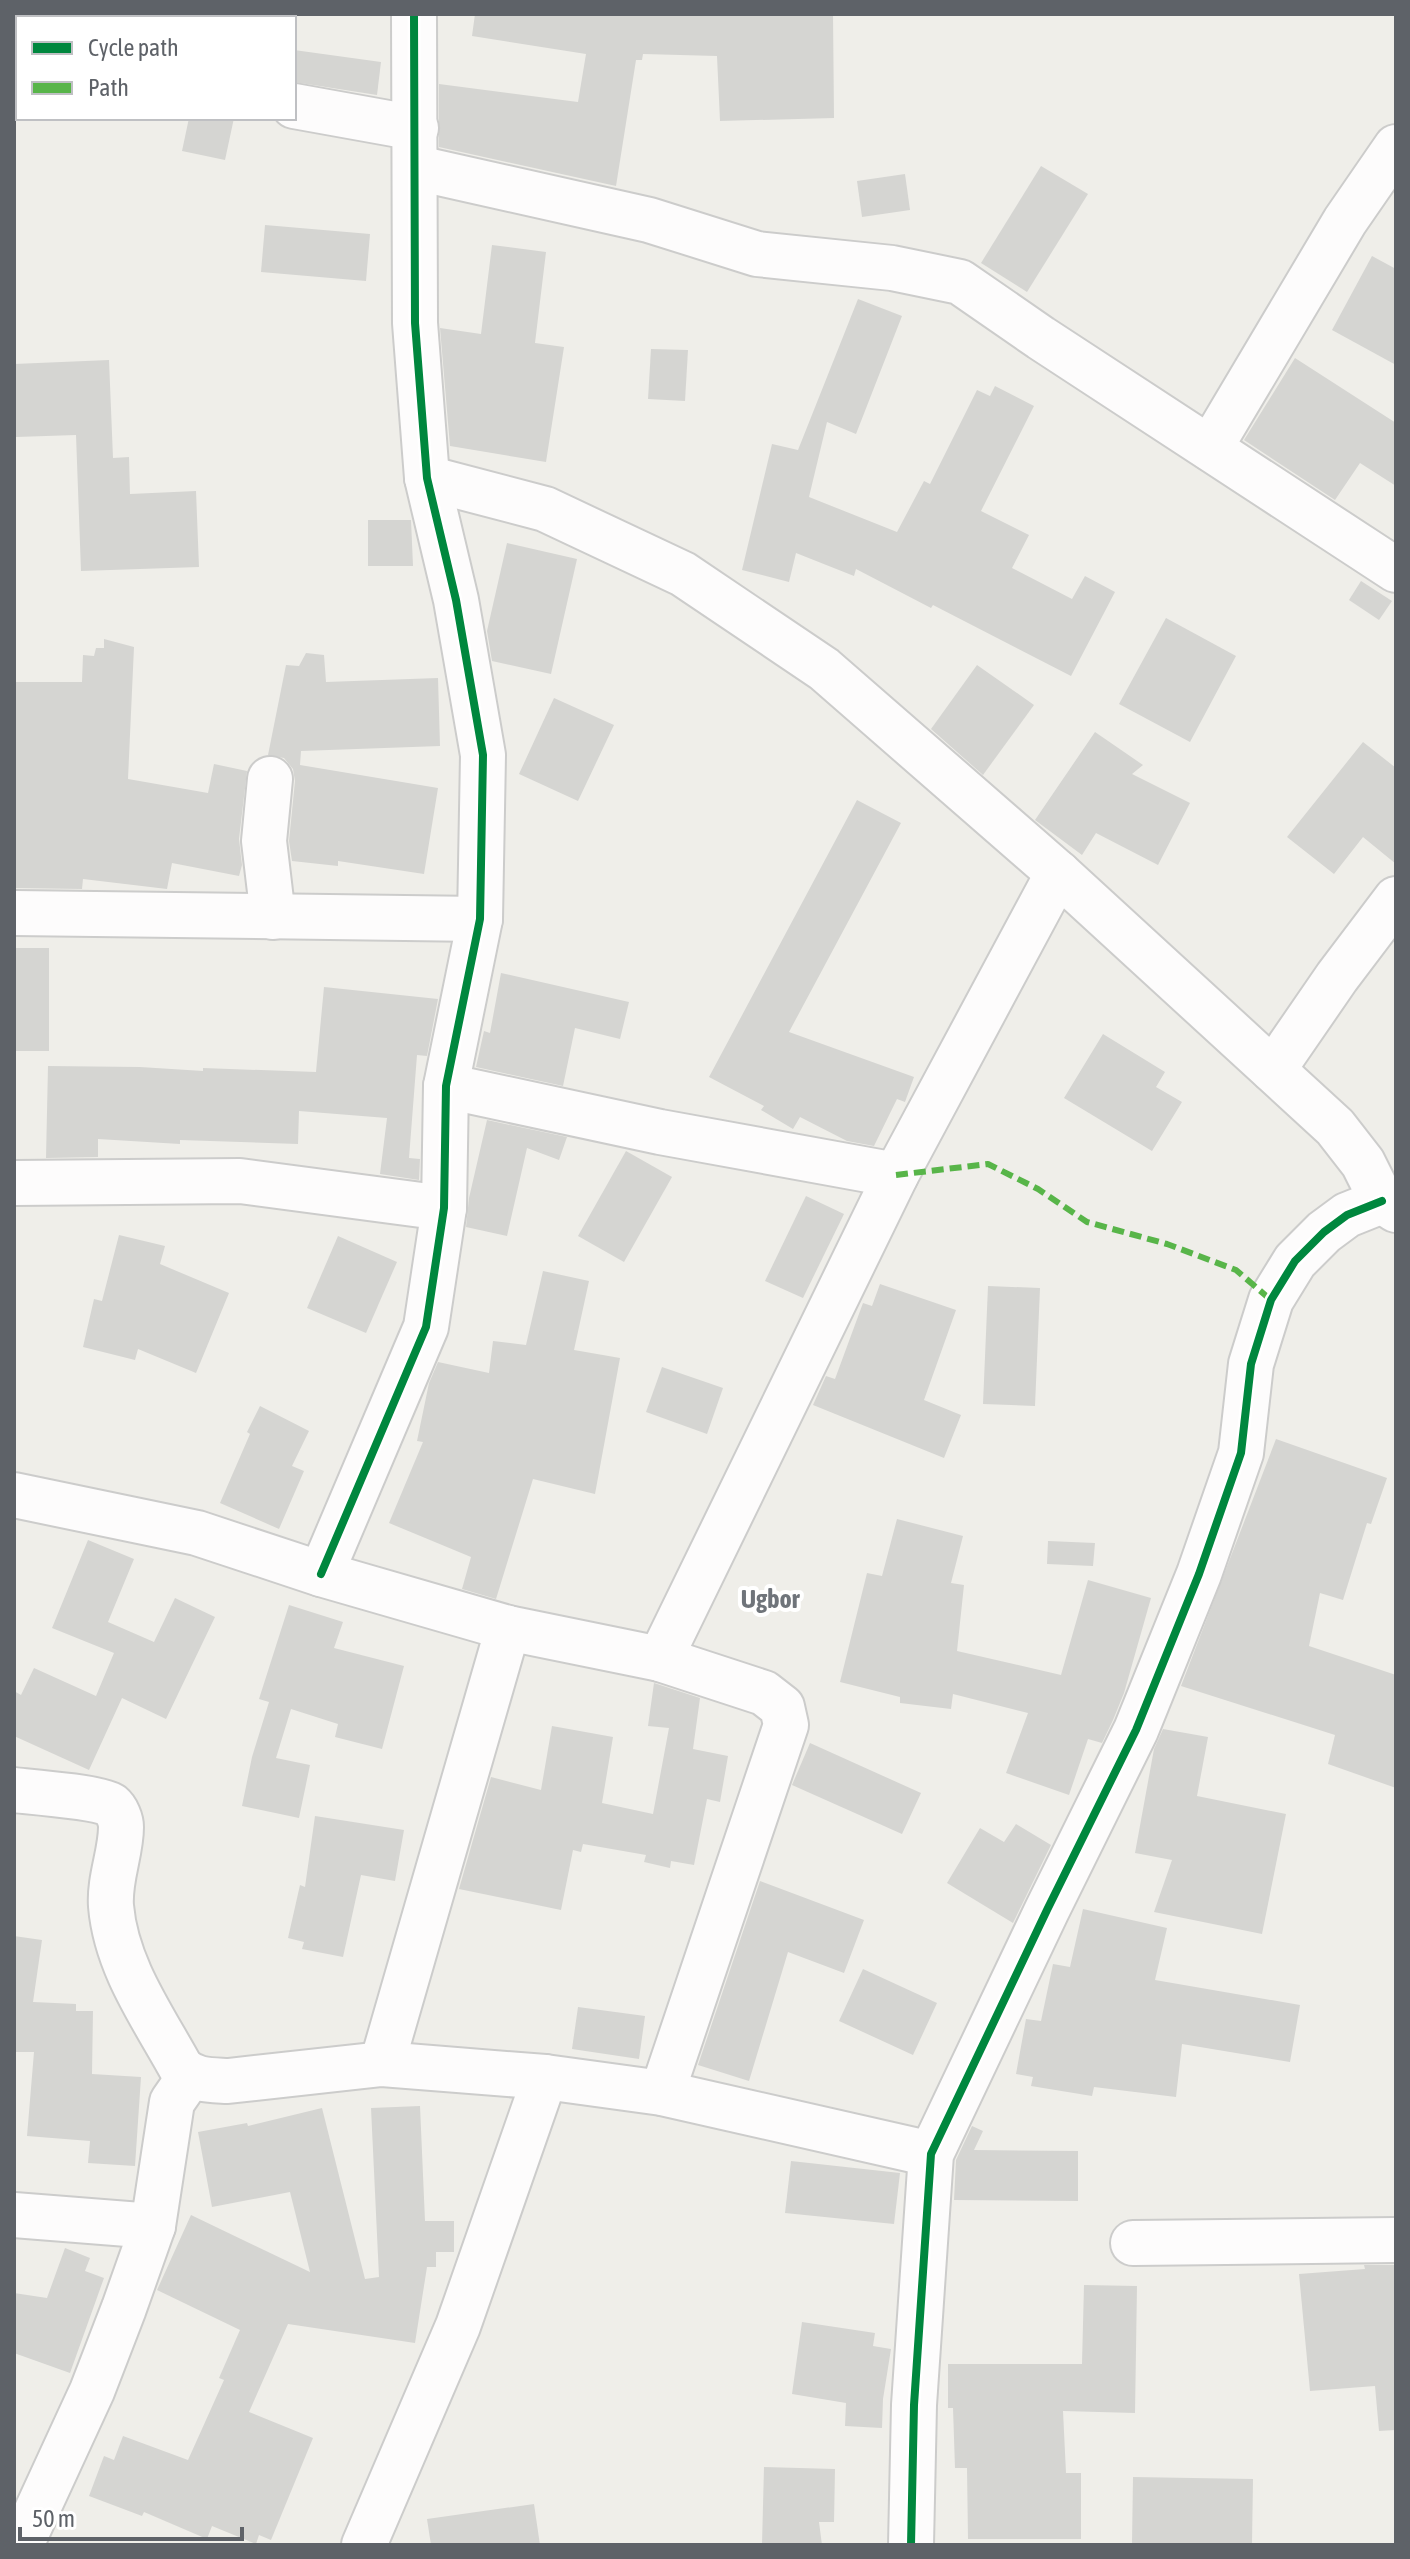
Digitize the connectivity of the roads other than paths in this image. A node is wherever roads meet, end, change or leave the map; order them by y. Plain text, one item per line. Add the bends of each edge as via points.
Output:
1 (414, 14) edge
2 (296, 107) edge
3 (1396, 147) edge
4 (416, 148) junction
5 (1210, 448) junction
6 (427, 478) junction
7 (1396, 570) edge
8 (270, 779) dead end
9 (1058, 873) junction
10 (1396, 899) edge
11 (14, 913) edge
12 (273, 917) junction
13 (480, 919) junction
14 (1273, 1070) junction
15 (446, 1086) junction
16 (896, 1175) junction
17 (14, 1183) edge
18 (1389, 1206) edge
19 (444, 1208) junction
20 (14, 1495) edge
21 (321, 1574) junction
22 (508, 1628) junction
23 (660, 1659) junction
24 (14, 1790) edge
25 (382, 2064) junction
26 (190, 2076) junction
27 (545, 2077) junction
28 (662, 2093) junction
29 (931, 2154) junction
30 (14, 2215) edge
31 (153, 2226) junction
32 (1396, 2240) edge
33 (1133, 2243) dead end
34 (21, 2545) edge
35 (364, 2545) edge
36 (911, 2545) edge

1 - 4 street
2 - 4 street
3 - 5 street via 1345,221
4 - 5 street via 757,254 892,268 960,282
4 - 6 street via 415,323
5 - 7 street
6 - 9 street via 545,509 683,574 824,669
6 - 13 street via 456,600 483,755
8 - 12 street via 264,841
9 - 14 street
9 - 16 street
10 - 14 street
11 - 12 street
12 - 13 street
13 - 15 street
14 - 18 street via 1335,1127
15 - 16 street
15 - 19 street
16 - 23 street
17 - 19 street via 240,1181
18 - 29 street via 1347,1215 1324,1232 1295,1261 1271,1300 1251,1364 1241,1453 1199,1574 1136,1730
19 - 21 street via 426,1327
20 - 21 street via 197,1533
21 - 22 street
22 - 23 street
22 - 25 street
23 - 28 street via 764,1693 782,1707 786,1725
24 - 26 street via 103,1803 119,1816 111,1904 116,1937 132,1980
25 - 26 street via 228,2081
25 - 27 street
26 - 31 street via 172,2102
27 - 28 street
27 - 35 street via 458,2326
28 - 29 street
29 - 36 street via 914,2405
30 - 31 street
31 - 34 street via 92,2391
32 - 33 street

